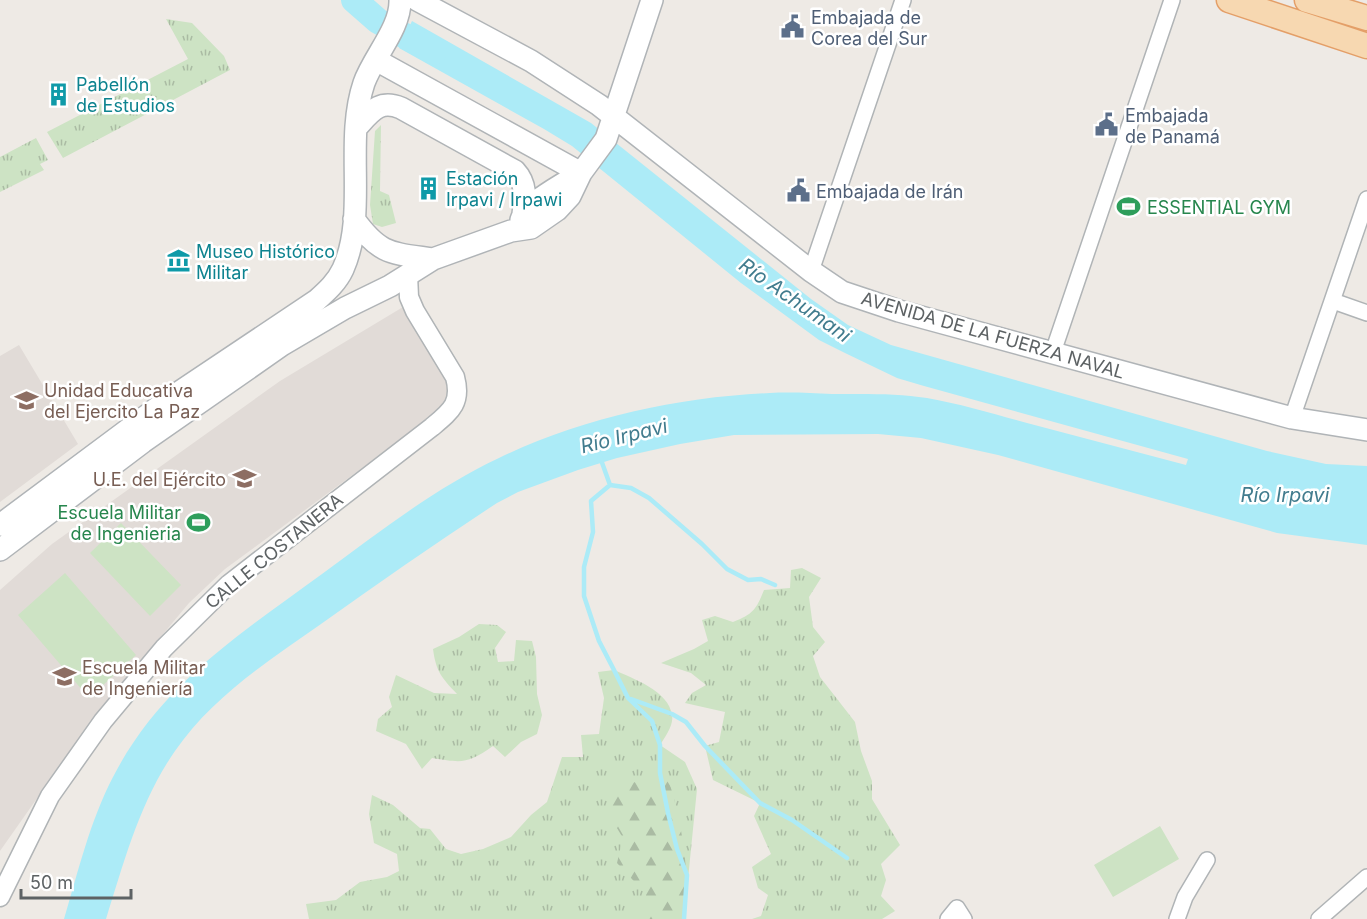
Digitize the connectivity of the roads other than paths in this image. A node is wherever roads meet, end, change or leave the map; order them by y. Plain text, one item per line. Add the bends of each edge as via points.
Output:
1 (652, 0) edge
2 (903, 0) edge
3 (1172, 0) edge
4 (1229, 0) edge
5 (1307, 0) edge
6 (406, 3) edge
7 (1360, 16) edge
8 (1367, 46) edge
9 (381, 51) junction
10 (357, 127) junction
11 (610, 131) junction
12 (584, 170) junction
13 (1367, 199) edge
14 (354, 219) junction
15 (517, 223) junction
16 (433, 259) junction
17 (811, 271) junction
18 (408, 275) junction
19 (1333, 301) junction
20 (1367, 314) edge
21 (1053, 352) junction
22 (1292, 418) junction
23 (1367, 429) edge
24 (97, 464) junction
25 (51, 498) junction
26 (0, 525) edge
27 (0, 550) edge
28 (1207, 860) dead end
29 (1367, 877) edge
30 (0, 897) edge
31 (948, 919) edge
32 (964, 919) edge
33 (1177, 919) edge
34 (1319, 919) edge

1 - 11 main road
2 - 17 street
3 - 21 street
4 - 8 main road
5 - 7 main road
6 - 9 main road
6 - 11 main road, AVENIDA DE LA FUERZA NAVAL via 531,61
9 - 10 main road via 364,83
9 - 12 main road
10 - 14 main road
10 - 15 main road via 371,111 393,104 515,171 524,186 525,198
11 - 12 main road
11 - 17 main road, AVENIDA DE LA FUERZA NAVAL via 633,130
12 - 15 main road via 557,210 531,228
13 - 19 street
14 - 16 main road via 384,250
14 - 24 main road via 343,270 326,292 169,399
15 - 16 main road
16 - 18 main road
17 - 21 main road, AVENIDA DE LA FUERZA NAVAL via 842,292 866,301
18 - 24 main road via 268,354
18 - 30 street, CALLE COSTANERA via 409,297 415,311 455,377 457,400 452,408 228,584 164,648 103,721 50,796
19 - 20 street
19 - 22 street
21 - 22 main road, AVENIDA DE LA FUERZA NAVAL
22 - 23 main road, AVENIDA DE LA FUERZA NAVAL
24 - 25 main road
25 - 26 main road
25 - 27 main road
28 - 33 street
29 - 34 street
31 - 32 street via 957,908

